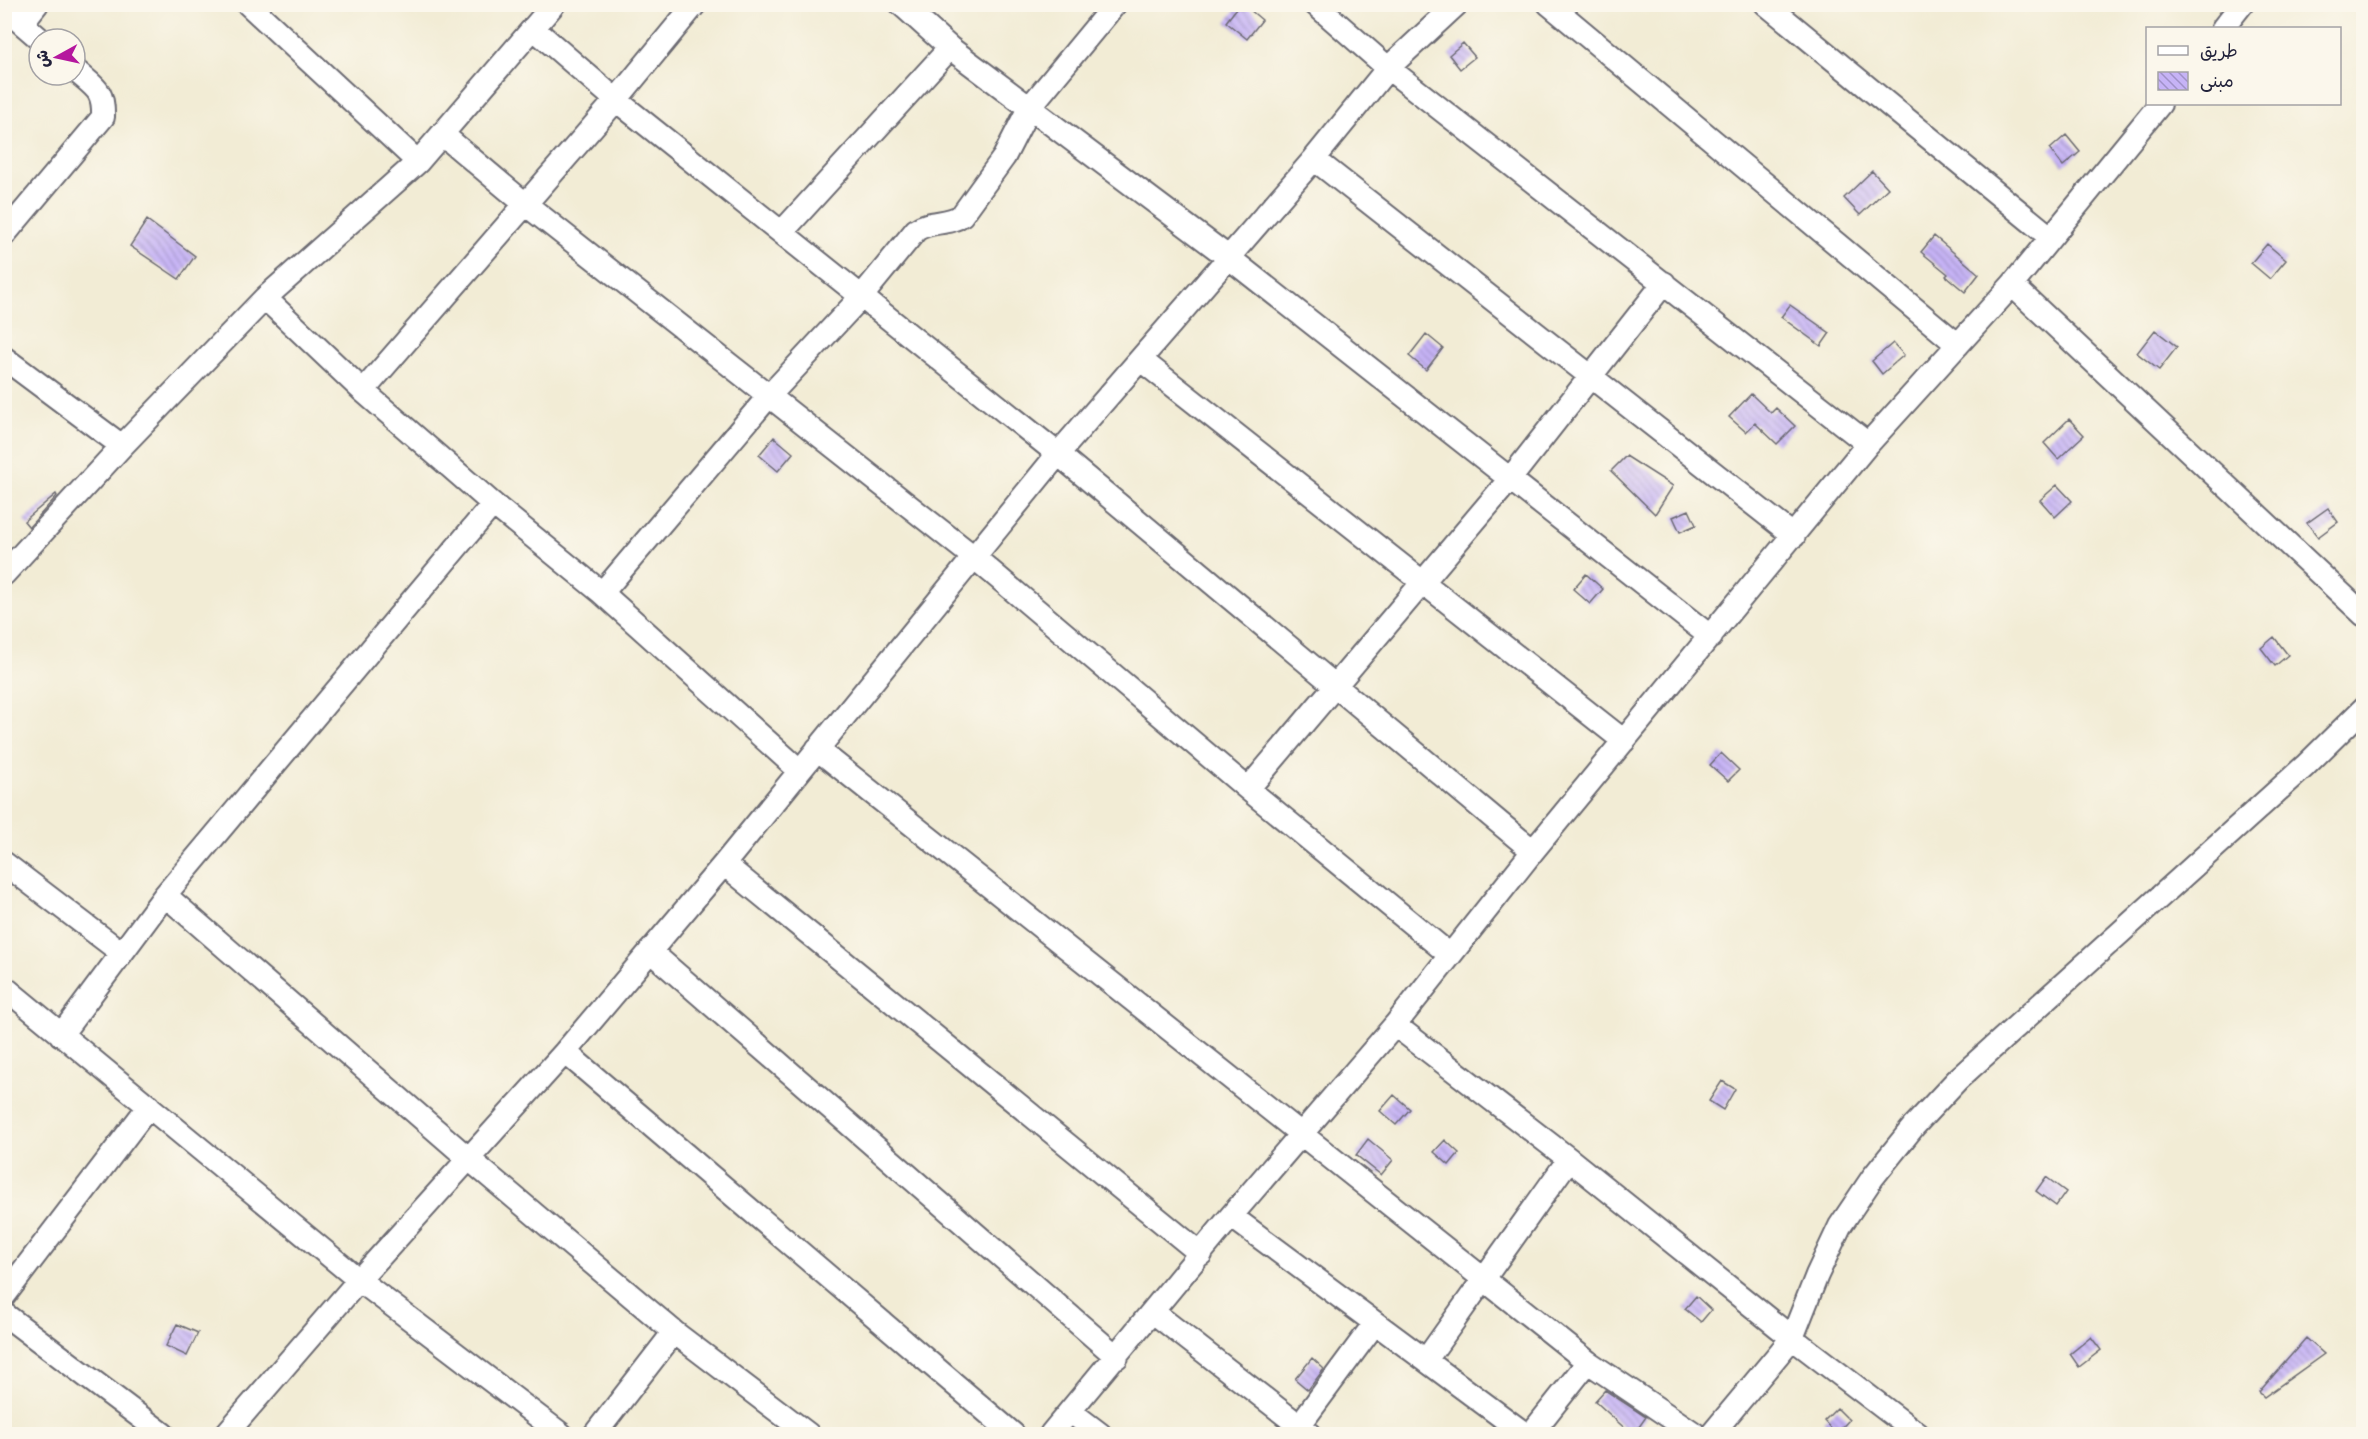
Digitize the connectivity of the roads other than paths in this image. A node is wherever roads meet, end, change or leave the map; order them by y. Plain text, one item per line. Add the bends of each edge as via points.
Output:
1 (37, 4) edge
2 (248, 4) edge
3 (554, 4) edge
4 (695, 4) edge
5 (901, 4) edge
6 (1115, 4) edge
7 (1316, 4) edge
8 (1457, 4) edge
9 (1549, 4) edge
10 (1766, 4) edge
11 (4, 8) edge
12 (22, 23) junction
13 (27, 27) edge
14 (533, 28) junction
15 (951, 48) junction
16 (1388, 68) junction
17 (87, 81) edge
18 (616, 99) junction
19 (2159, 105) edge
20 (1029, 108) junction
21 (442, 134) junction
22 (1314, 159) junction
23 (418, 162) junction
24 (524, 203) junction
25 (782, 232) junction
26 (4, 235) edge
27 (2050, 237) junction
28 (1228, 257) junction
29 (1664, 283) junction
30 (2012, 285) junction
31 (862, 296) junction
32 (265, 298) junction
33 (1958, 345) junction
34 (4, 358) edge
35 (1141, 360) junction
36 (1591, 377) junction
37 (363, 391) junction
38 (768, 396) junction
39 (1868, 444) junction
40 (122, 446) junction
41 (1058, 454) junction
42 (1510, 479) junction
43 (493, 504) junction
44 (1794, 536) junction
45 (975, 558) junction
46 (4, 574) edge
47 (1422, 582) junction
48 (602, 593) junction
49 (2364, 615) edge
50 (1711, 637) junction
51 (1335, 684) junction
52 (2364, 708) edge
53 (1624, 741) junction
54 (817, 749) junction
55 (799, 770) junction
56 (1248, 789) junction
57 (1533, 851) junction
58 (4, 864) edge
59 (724, 864) junction
60 (165, 895) junction
61 (650, 951) junction
62 (122, 953) junction
63 (1450, 955) junction
64 (4, 987) edge
65 (1395, 1025) junction
66 (61, 1035) junction
67 (565, 1052) junction
68 (149, 1106) junction
69 (1302, 1133) junction
70 (469, 1159) junction
71 (1569, 1159) junction
72 (1231, 1216) junction
73 (1201, 1254) junction
74 (1484, 1277) junction
75 (359, 1280) junction
76 (4, 1296) edge
77 (1153, 1312) junction
78 (4, 1314) edge
79 (1375, 1323) junction
80 (674, 1332) junction
81 (1792, 1338) junction
82 (1117, 1357) junction
83 (1426, 1360) junction
84 (1588, 1362) junction
85 (1071, 1412) junction
86 (1301, 1432) edge
87 (163, 1434) edge
88 (226, 1434) edge
89 (561, 1434) edge
90 (595, 1434) edge
91 (808, 1434) edge
92 (1013, 1434) edge
93 (1051, 1434) edge
94 (1100, 1434) edge
95 (1525, 1434) edge
96 (1531, 1434) edge
97 (1695, 1434) edge
98 (1712, 1434) edge
99 (1918, 1434) edge

1 - 12 street
2 - 23 street
3 - 14 street
4 - 18 street
5 - 15 street
6 - 20 street
7 - 16 street
8 - 16 street
9 - 33 street
10 - 27 street
11 - 12 street
12 - 13 street
14 - 18 street
14 - 21 street
15 - 20 street
15 - 25 street
16 - 22 street
16 - 29 street
17 - 26 street via 101,93 103,117
18 - 24 street
18 - 25 street
19 - 27 street
20 - 28 street
20 - 31 street via 1004,157 962,215 916,230
21 - 23 street
21 - 24 street
22 - 28 street
22 - 36 street
23 - 32 street
24 - 37 street
24 - 38 street
25 - 31 street
27 - 30 street
28 - 35 street
28 - 42 street
29 - 36 street
29 - 39 street
30 - 33 street
30 - 49 street
31 - 38 street
31 - 41 street
32 - 37 street
32 - 40 street
33 - 39 street
34 - 40 street
35 - 41 street
35 - 47 street
36 - 42 street
36 - 44 street
37 - 43 street
38 - 45 street
38 - 48 street
39 - 44 street
40 - 46 street
41 - 45 street
41 - 51 street
42 - 47 street
42 - 50 street
43 - 48 street
43 - 60 street
44 - 50 street
45 - 54 street
45 - 56 street
47 - 51 street
47 - 53 street
48 - 55 street
50 - 53 street
51 - 56 street
51 - 57 street
52 - 81 street via 1958,1079 1914,1126 1840,1226
53 - 57 street
54 - 55 street
54 - 69 street
55 - 59 street
56 - 63 street
57 - 63 street
58 - 62 street
59 - 61 street
59 - 73 street
60 - 62 street
60 - 70 street
61 - 67 street
61 - 82 street
62 - 66 street
63 - 65 street
64 - 66 street
65 - 69 street
65 - 71 street
66 - 68 street
67 - 70 street
67 - 92 street
68 - 75 street
68 - 76 street
69 - 72 street
69 - 74 street
70 - 75 street
70 - 80 street
71 - 74 street
71 - 81 street
72 - 73 street
72 - 79 street
73 - 77 street
74 - 83 street
74 - 84 street
75 - 88 street
75 - 89 street
77 - 82 street
77 - 86 street
78 - 87 street
79 - 83 street
79 - 86 street
80 - 90 street
80 - 91 street
81 - 98 street
81 - 99 street
82 - 85 street
83 - 95 street
84 - 96 street
84 - 97 street
85 - 93 street
85 - 94 street

